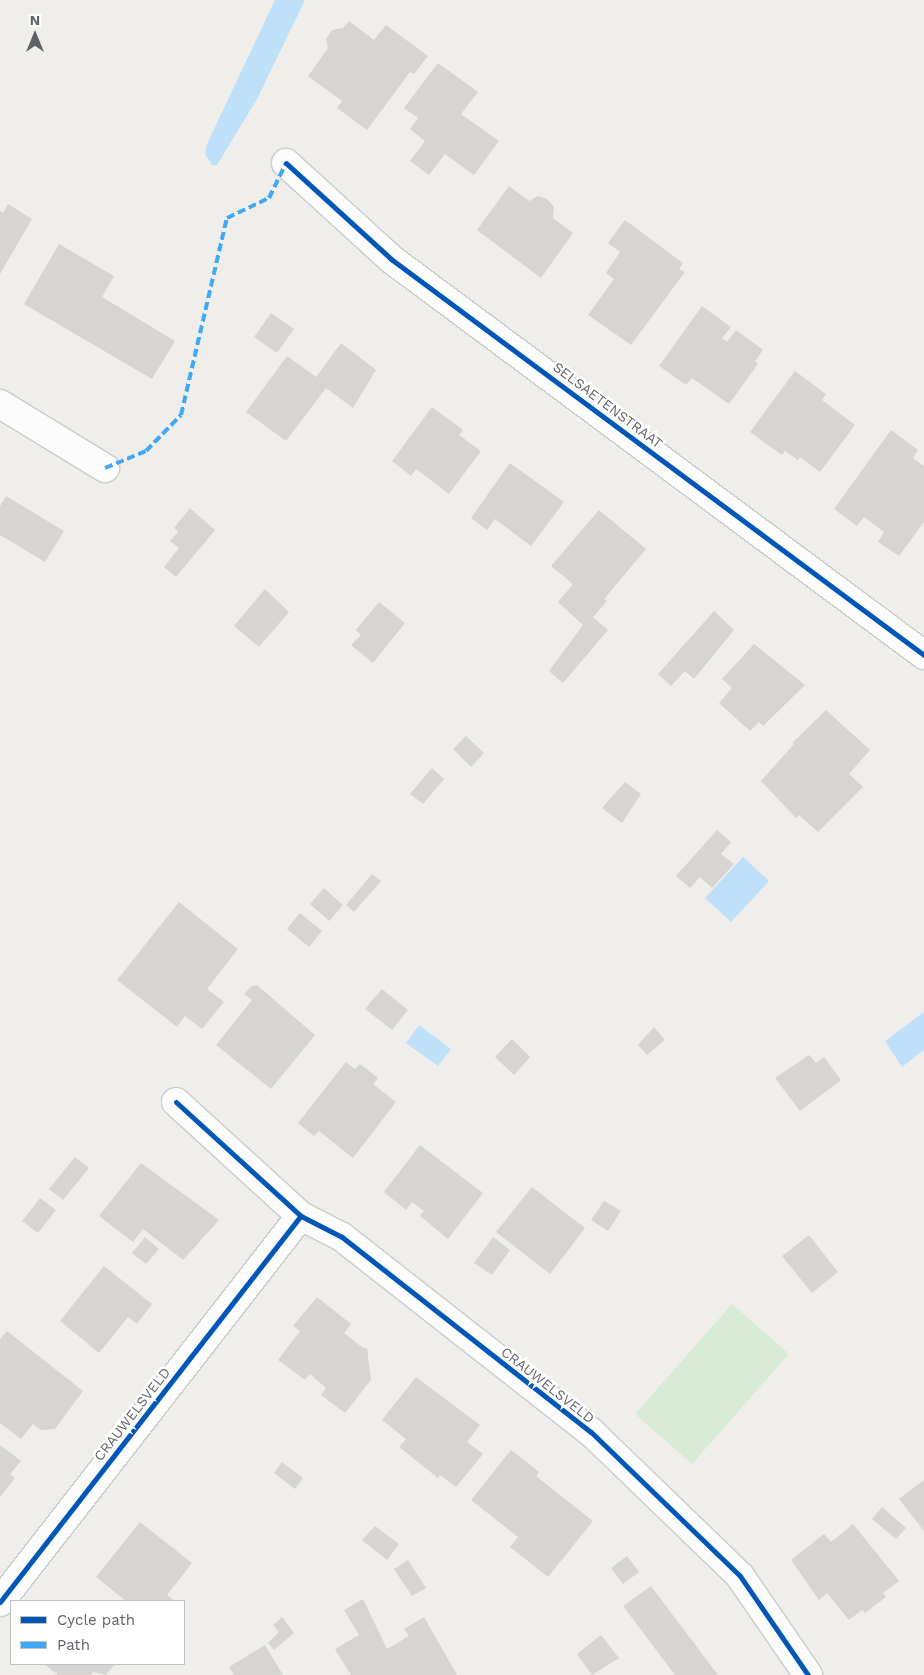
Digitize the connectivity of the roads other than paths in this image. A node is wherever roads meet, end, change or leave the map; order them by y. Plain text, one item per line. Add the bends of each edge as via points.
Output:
1 (286, 163) dead end
2 (0, 404) edge
3 (105, 468) dead end
4 (924, 656) edge
5 (176, 1102) dead end
6 (301, 1216) junction
7 (0, 1602) edge
8 (808, 1675) edge

1 - 4 street, SELSAETENSTRAAT via 391,259
2 - 3 street
5 - 6 street, CRAUWELSVELD
6 - 7 street, CRAUWELSVELD
6 - 8 street, CRAUWELSVELD via 342,1237 591,1432 740,1576

